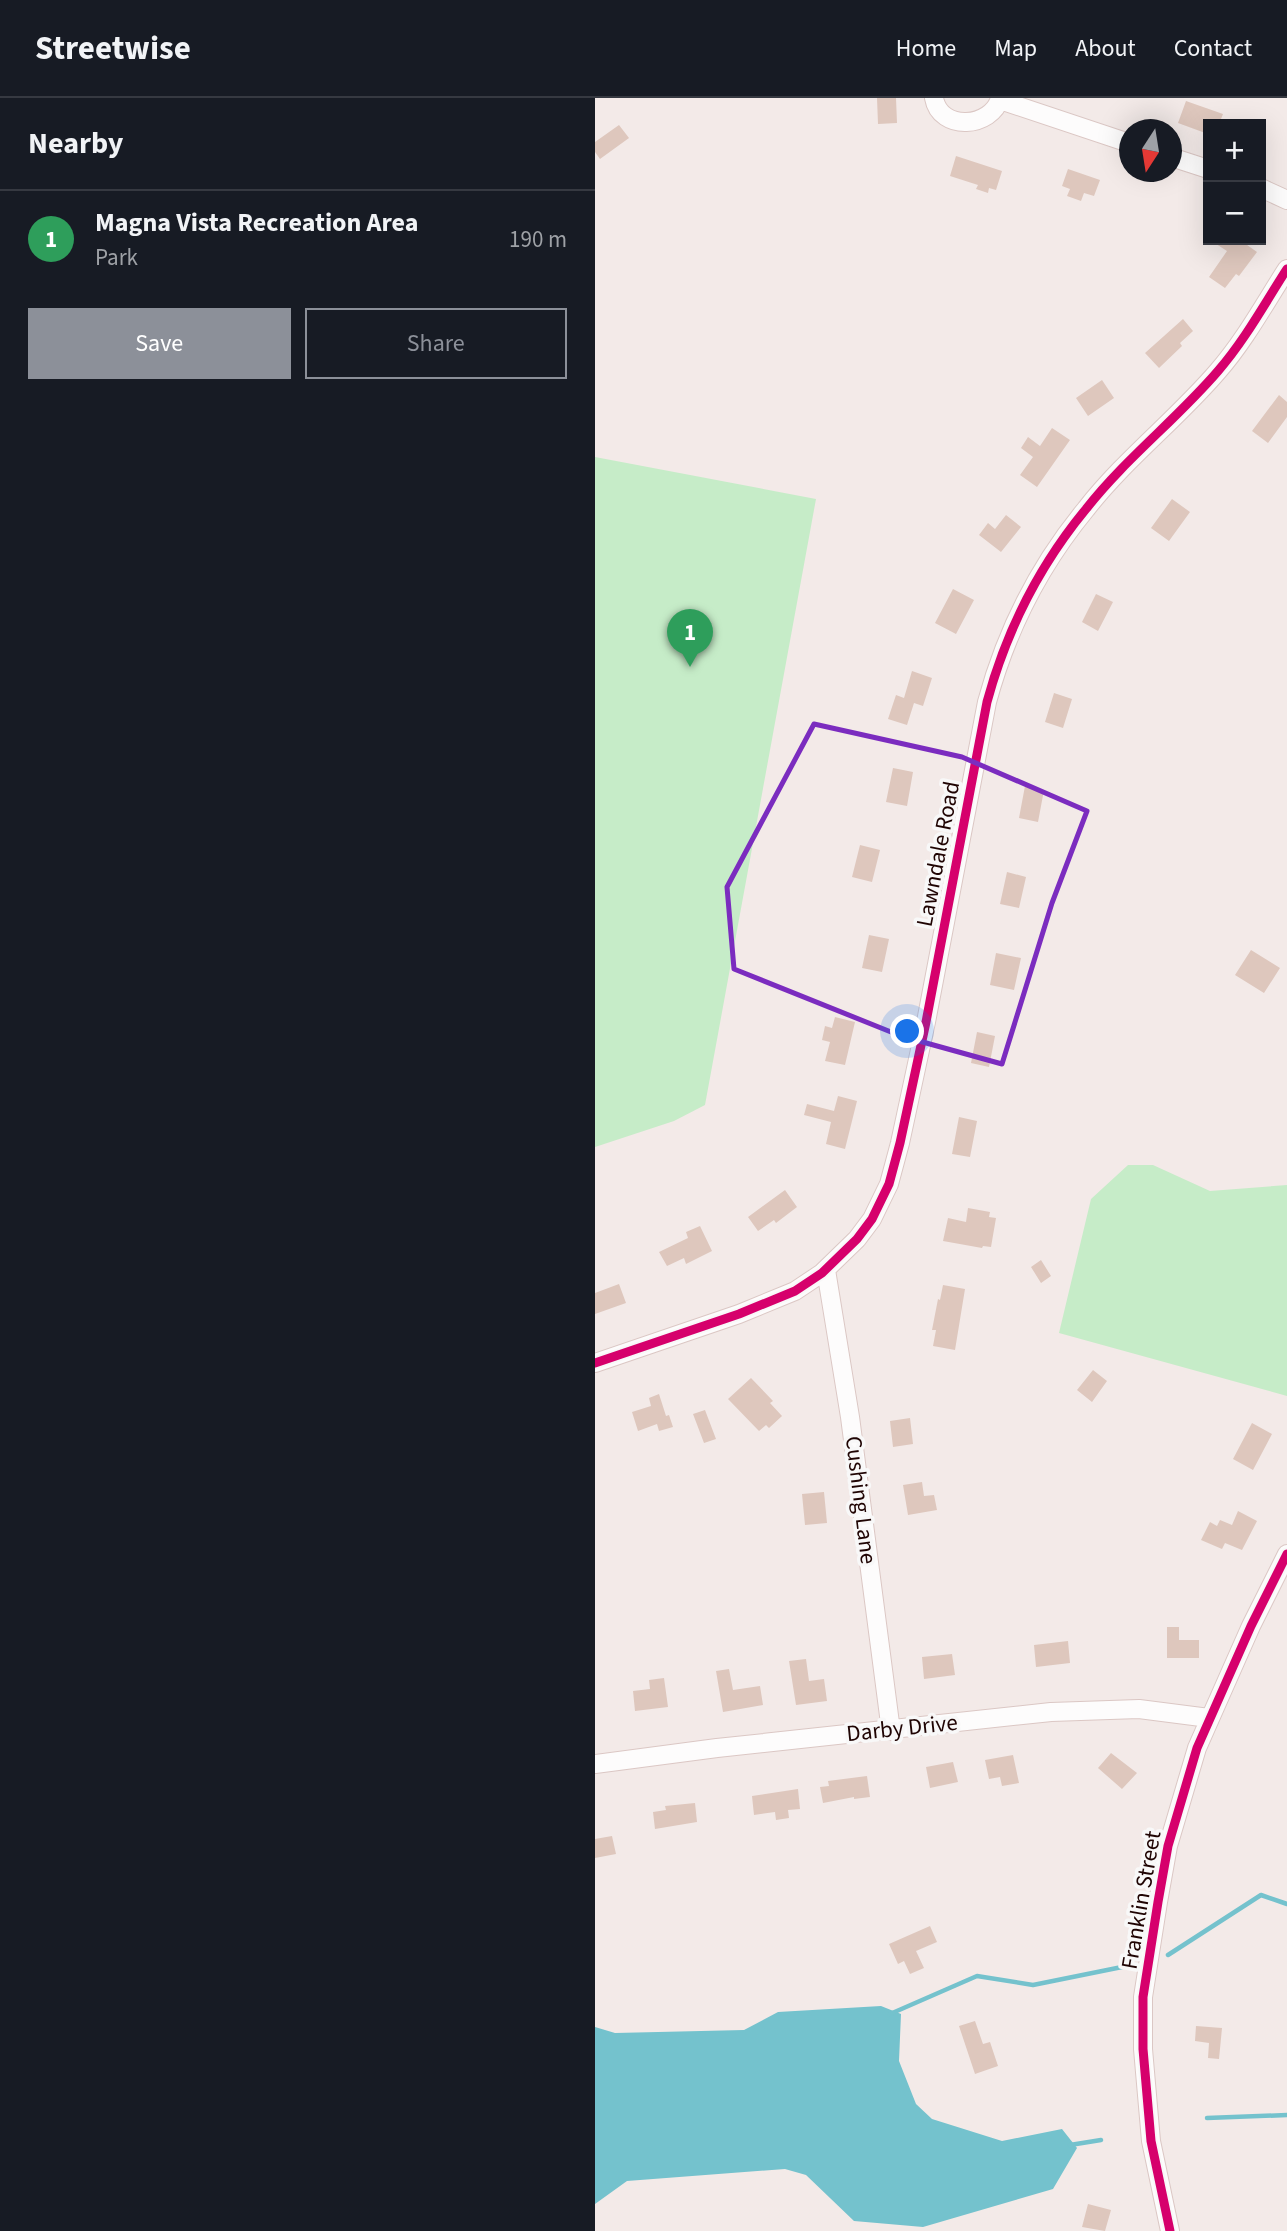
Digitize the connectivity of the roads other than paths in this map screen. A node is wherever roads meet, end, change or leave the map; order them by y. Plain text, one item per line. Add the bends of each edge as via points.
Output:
1 (934, 98) edge
2 (1000, 99) edge
3 (1119, 140) edge
4 (1182, 161) edge
5 (1203, 167) edge
6 (1266, 190) edge
7 (1287, 200) edge
8 (1287, 270) edge
9 (826, 1270) junction
10 (595, 1363) edge
11 (1287, 1554) edge
12 (1209, 1718) junction
13 (891, 1731) junction
14 (595, 1763) edge
15 (1170, 2231) edge

1 - 2 street via 939,111 961,122 989,116
2 - 3 street
4 - 5 street
6 - 7 street
8 - 9 street, Lawndale Road via 1218,370 1086,508 1017,616 998,661 984,714 926,1022 889,1184 872,1219
9 - 10 street, Lawndale Road via 769,1303
9 - 13 street, Cushing Lane
11 - 12 street, Franklin Street
12 - 13 street, Darby Drive via 1139,1709 1051,1712
12 - 15 street, Franklin Street via 1168,1846 1143,1997 1151,2141
13 - 14 street, Darby Drive

